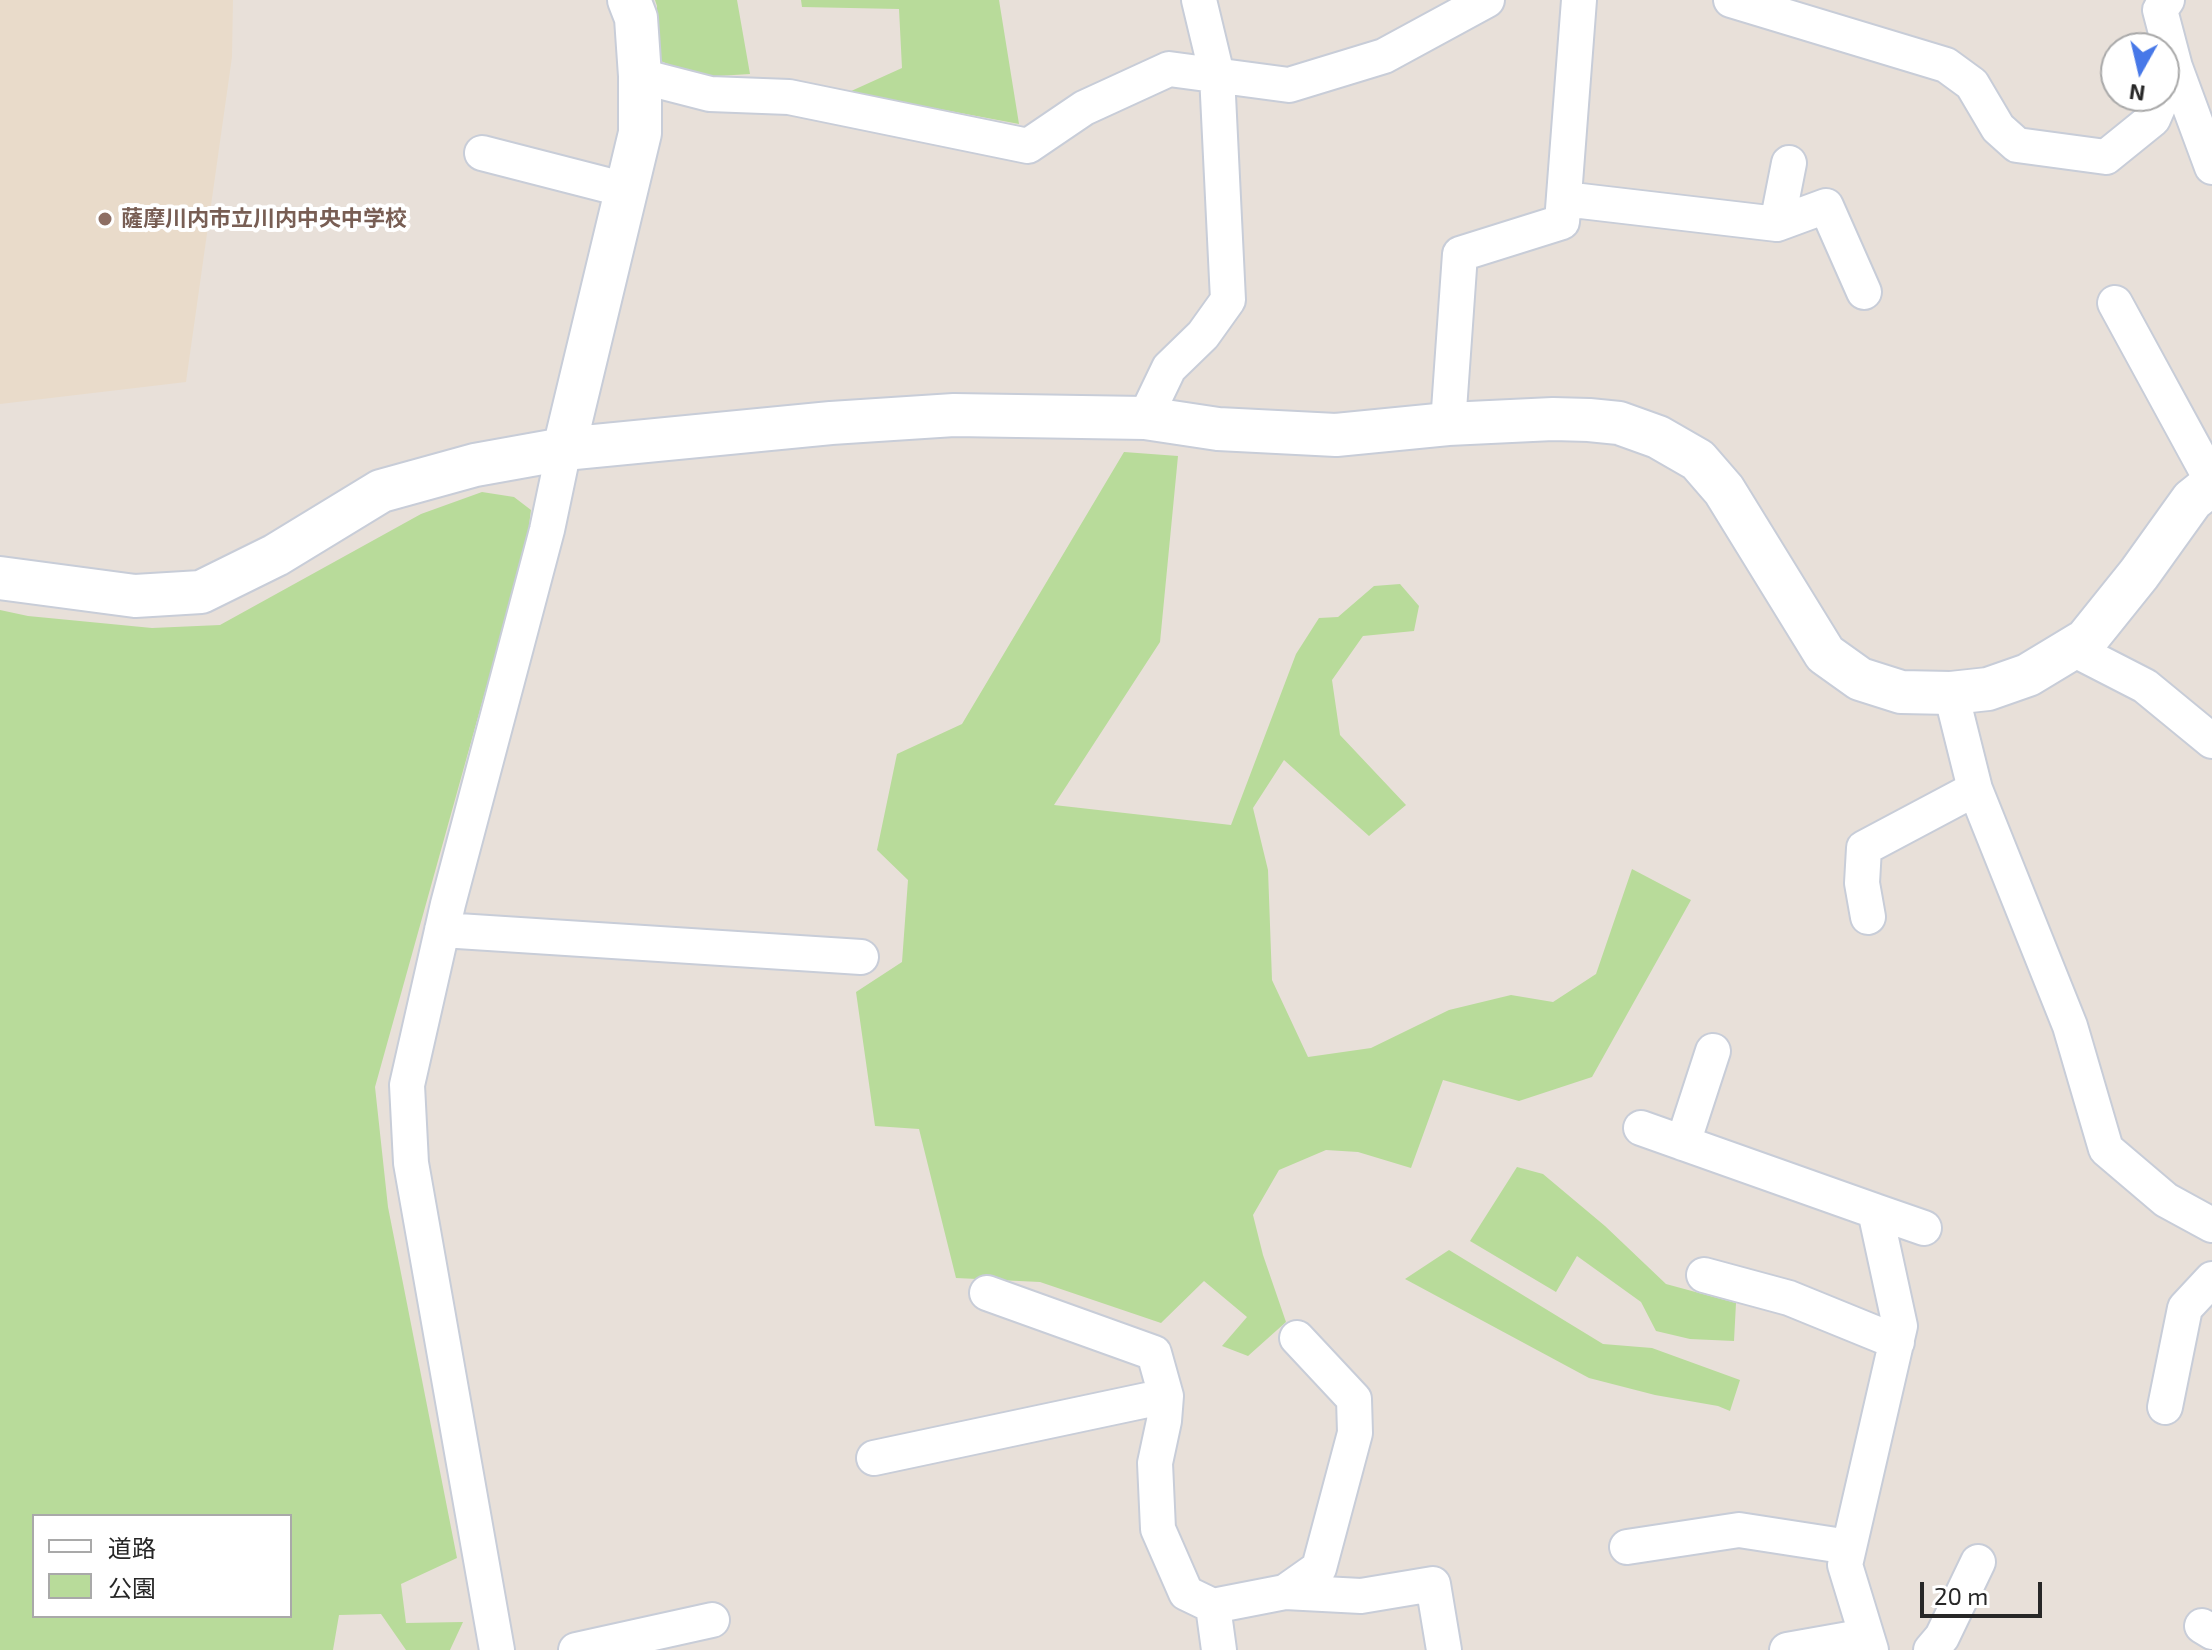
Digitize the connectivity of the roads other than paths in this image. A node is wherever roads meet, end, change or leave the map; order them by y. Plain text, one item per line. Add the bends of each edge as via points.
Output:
1 (629, 0) edge
2 (1199, 0) edge
3 (1487, 0) edge
4 (1579, 0) edge
5 (1731, 0) edge
6 (2167, 0) edge
7 (1816, 13) edge
8 (2162, 32) edge
9 (1217, 75) junction
10 (640, 76) junction
11 (2180, 109) edge
12 (2156, 112) edge
13 (482, 153) dead end
14 (1789, 163) dead end
15 (2212, 167) edge
16 (626, 190) junction
17 (1564, 199) junction
18 (1777, 224) junction
19 (1864, 292) dead end
20 (2115, 303) dead end
21 (1145, 418) junction
22 (1448, 424) junction
23 (564, 449) junction
24 (2212, 482) edge
25 (0, 578) edge
26 (2071, 648) junction
27 (1951, 693) junction
28 (2212, 741) edge
29 (1975, 789) junction
30 (1868, 917) dead end
31 (442, 930) junction
32 (861, 957) dead end
33 (1713, 1051) dead end
34 (1641, 1128) dead end
35 (1683, 1143) junction
36 (2204, 1210) edge
37 (1875, 1211) junction
38 (1924, 1228) dead end
39 (1704, 1275) dead end
40 (2212, 1279) edge
41 (987, 1293) dead end
42 (1297, 1338) dead end
43 (1897, 1342) junction
44 (1166, 1396) junction
45 (2165, 1407) dead end
46 (874, 1458) dead end
47 (1627, 1547) dead end
48 (1849, 1547) junction
49 (1978, 1562) dead end
50 (1285, 1592) junction
51 (1213, 1606) junction
52 (712, 1620) dead end
53 (1868, 1643) edge
54 (497, 1650) edge
55 (576, 1650) edge
56 (1219, 1650) edge
57 (1444, 1650) edge
58 (1787, 1650) edge
59 (1931, 1650) edge

1 - 10 street via 636,18
2 - 9 street
3 - 9 street via 1384,56 1289,85
4 - 17 street
5 - 7 street
6 - 8 street via 2160,10
7 - 12 street via 1946,65 1972,84 1998,128 2017,145 2106,157
9 - 10 street via 1169,69 1084,108 1028,146 789,97 710,94
9 - 21 street via 1228,300 1203,335 1169,368
10 - 16 street via 640,133
11 - 15 street
13 - 16 street
14 - 18 street
16 - 23 street
17 - 18 street
17 - 22 street via 1562,222 1460,254
18 - 19 street via 1826,206
20 - 24 street
21 - 22 street via 1218,429 1336,435
21 - 23 street via 954,415
22 - 27 street via 1589,420 1619,423 1658,437 1698,460 1724,490 1825,654 1860,679 1901,692
23 - 25 street via 475,465 381,491 276,555 201,592 135,596
23 - 31 street
24 - 26 street via 2192,500 2086,640
26 - 27 street via 2028,675 1988,689
26 - 28 street via 2145,686
27 - 29 street
29 - 30 street via 1864,848 1862,883
29 - 36 street via 2070,1026 2106,1149 2166,1200
31 - 32 street
31 - 54 street via 407,1085 411,1163
33 - 35 street
34 - 35 street
35 - 37 street
37 - 38 street
37 - 43 street via 1900,1326
39 - 43 street via 1789,1298
40 - 45 street via 2185,1308
41 - 44 street via 1154,1353
42 - 50 street via 1354,1399 1355,1433 1319,1568
43 - 48 street
44 - 46 street
44 - 51 street via 1155,1463 1158,1529 1186,1593
47 - 48 street via 1739,1530
48 - 53 street via 1845,1565
49 - 59 street
50 - 51 street
50 - 57 street via 1361,1596 1433,1584
51 - 56 street
52 - 55 street
53 - 58 street

